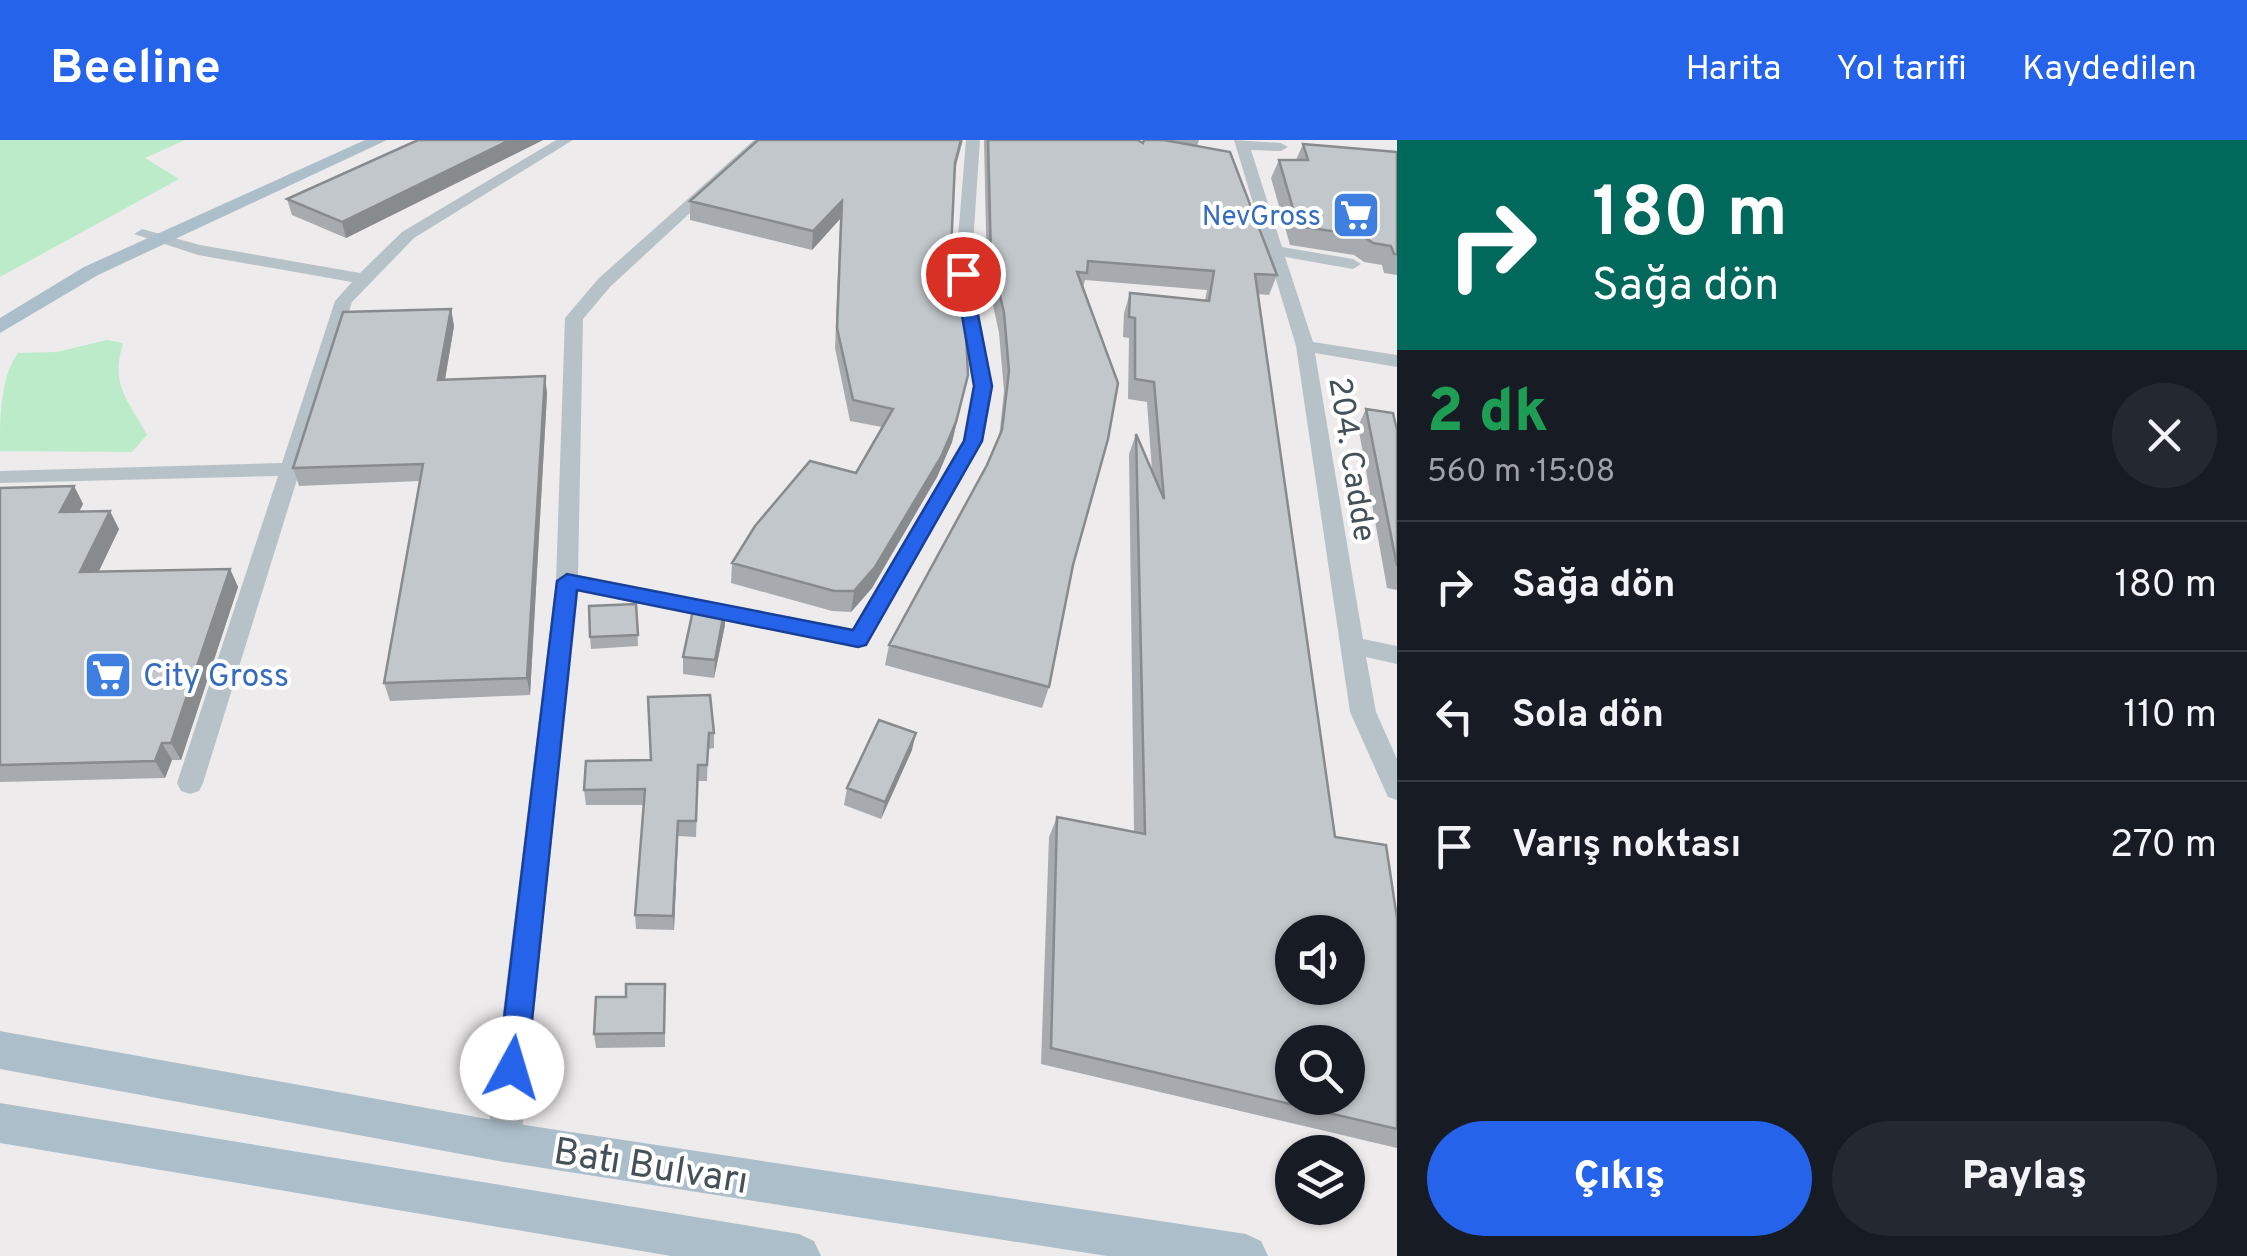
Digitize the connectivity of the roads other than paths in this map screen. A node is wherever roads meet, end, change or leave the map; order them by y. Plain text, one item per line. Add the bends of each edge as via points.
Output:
1 (353, 140) edge
2 (378, 140) edge
3 (566, 140) edge
4 (762, 140) edge
5 (973, 140) edge
6 (1281, 146) dead end
7 (1246, 156) edge
8 (151, 236) junction
9 (1273, 247) junction
10 (1310, 247) edge
11 (1353, 264) dead end
12 (364, 279) junction
13 (0, 308) edge
14 (0, 326) edge
15 (1305, 346) junction
16 (1397, 361) edge
17 (290, 469) junction
18 (0, 476) edge
19 (567, 581) junction
20 (1351, 646) junction
21 (1397, 654) edge
22 (190, 783) dead end
23 (1397, 789) edge
24 (0, 1050) edge
25 (0, 1124) edge
26 (504, 1142) junction
27 (799, 1256) edge
28 (1246, 1256) edge

1 - 8 main road
2 - 8 main road
3 - 12 street via 408,235
4 - 19 street via 574,318
5 - 19 street via 963,274 983,386 973,441 858,639
6 - 7 street
7 - 9 street, 204. Cadde
8 - 12 street
8 - 13 main road via 52,276
8 - 14 main road
9 - 10 street
9 - 11 street
9 - 15 street, 204. Cadde
12 - 17 street via 344,301
15 - 16 street
15 - 20 street, 204. Cadde
17 - 18 street
17 - 22 street
19 - 26 street
20 - 21 street
20 - 23 street, 204. Cadde via 1363,712
24 - 26 main road, Batı Bulvarı
25 - 27 main road, Batı Bulvarı
26 - 28 main road, Batı Bulvarı

